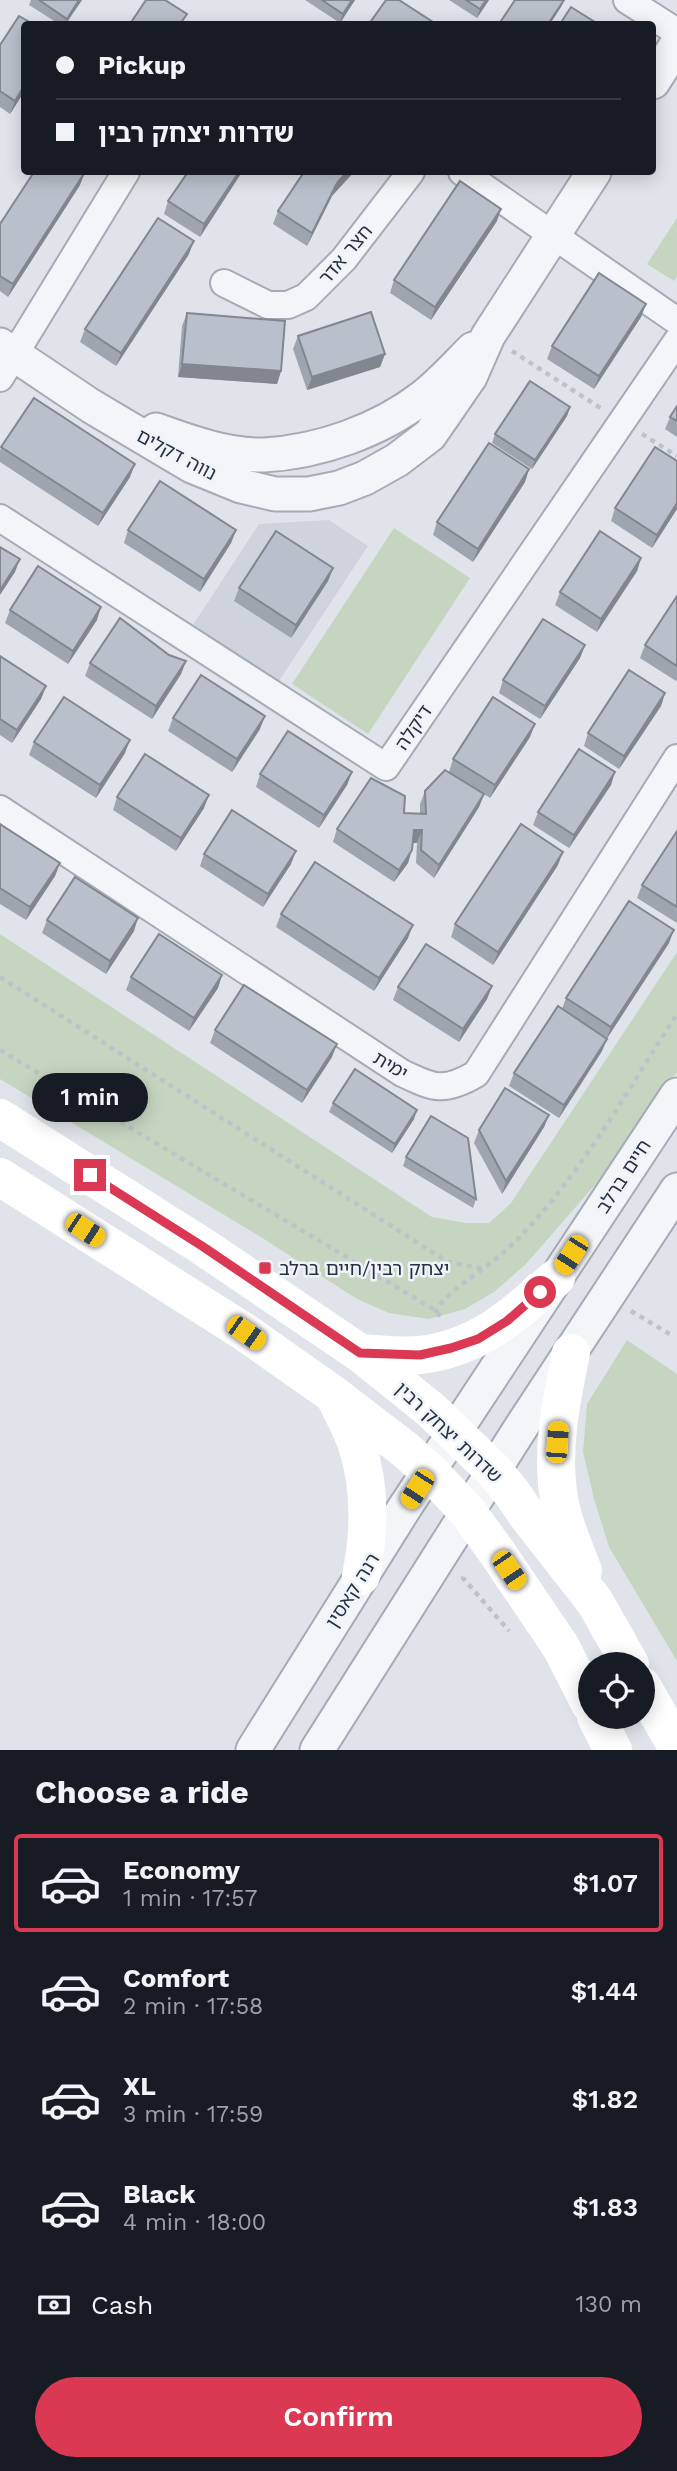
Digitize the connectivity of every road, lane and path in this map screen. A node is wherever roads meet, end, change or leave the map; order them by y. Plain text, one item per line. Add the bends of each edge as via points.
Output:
1 (627, 0) edge
2 (677, 32) edge
3 (677, 44) edge
4 (656, 77) edge
5 (124, 175) edge
6 (409, 175) edge
7 (466, 175) edge
8 (592, 175) edge
9 (554, 234) junction
10 (225, 283) dead end
11 (677, 321) edge
12 (488, 336) junction
13 (677, 341) edge
14 (5, 359) edge
15 (584, 397) dead end
16 (91, 405) junction
17 (0, 518) edge
18 (677, 758) edge
19 (0, 809) edge
20 (0, 977) edge
21 (677, 1014) edge
22 (0, 1050) edge
23 (677, 1095) edge
24 (0, 1118) edge
25 (0, 1177) edge
26 (677, 1190) edge
27 (486, 1269) junction
28 (556, 1278) junction
29 (607, 1297) junction
30 (673, 1336) dead end
31 (360, 1353) junction
32 (571, 1353) junction
33 (334, 1395) junction
34 (454, 1432) junction
35 (429, 1471) junction
36 (494, 1471) junction
37 (467, 1511) junction
38 (361, 1576) junction
39 (595, 1602) junction
40 (623, 1652) edge
41 (578, 1680) edge
42 (655, 1709) edge
43 (602, 1729) edge
44 (677, 1747) edge
45 (253, 1750) edge
46 (317, 1750) edge
47 (613, 1750) edge

1 - 2 street
3 - 4 street
5 - 14 street
6 - 10 street, חצר אדר via 344,259 306,297 288,305 268,305
7 - 9 street
8 - 9 street, נווה דקלים
9 - 11 street
9 - 12 street, נווה דקלים
12 - 15 path
12 - 16 street, נווה דקלים via 411,405 355,435 299,450 236,453 186,441
12 - 16 street, נווה דקלים via 470,377 430,435 365,478 309,494 275,494 204,471
13 - 17 street, דיקלה via 386,767
14 - 16 street, נווה דקלים
18 - 19 street, ימית via 476,1074 443,1088 402,1073
20 - 27 path via 448,1262
21 - 27 path via 559,1195
22 - 27 path via 435,1310
23 - 28 street, חיים ברלב
24 - 31 main road, שדרות יצחק רבין
25 - 33 main road via 235,1326
26 - 29 street
28 - 31 main road via 507,1321 478,1339 420,1355
28 - 34 street, חיים ברלב
29 - 30 path
29 - 32 street
31 - 34 main road, שדרות יצחק רבין
32 - 36 street
32 - 39 main road via 559,1411 555,1471 560,1507
33 - 35 main road
33 - 38 main road via 356,1442 369,1506
34 - 35 street, רנה קאסין
34 - 36 main road, שדרות יצחק רבין
35 - 37 main road
35 - 38 street, רנה קאסין
36 - 37 street
36 - 39 main road, שדרות יצחק רבין
37 - 41 main road via 561,1647
37 - 46 street
38 - 45 street, רנה קאסין
39 - 40 main road, שדרות יצחק רבין
42 - 44 main road
43 - 47 main road

